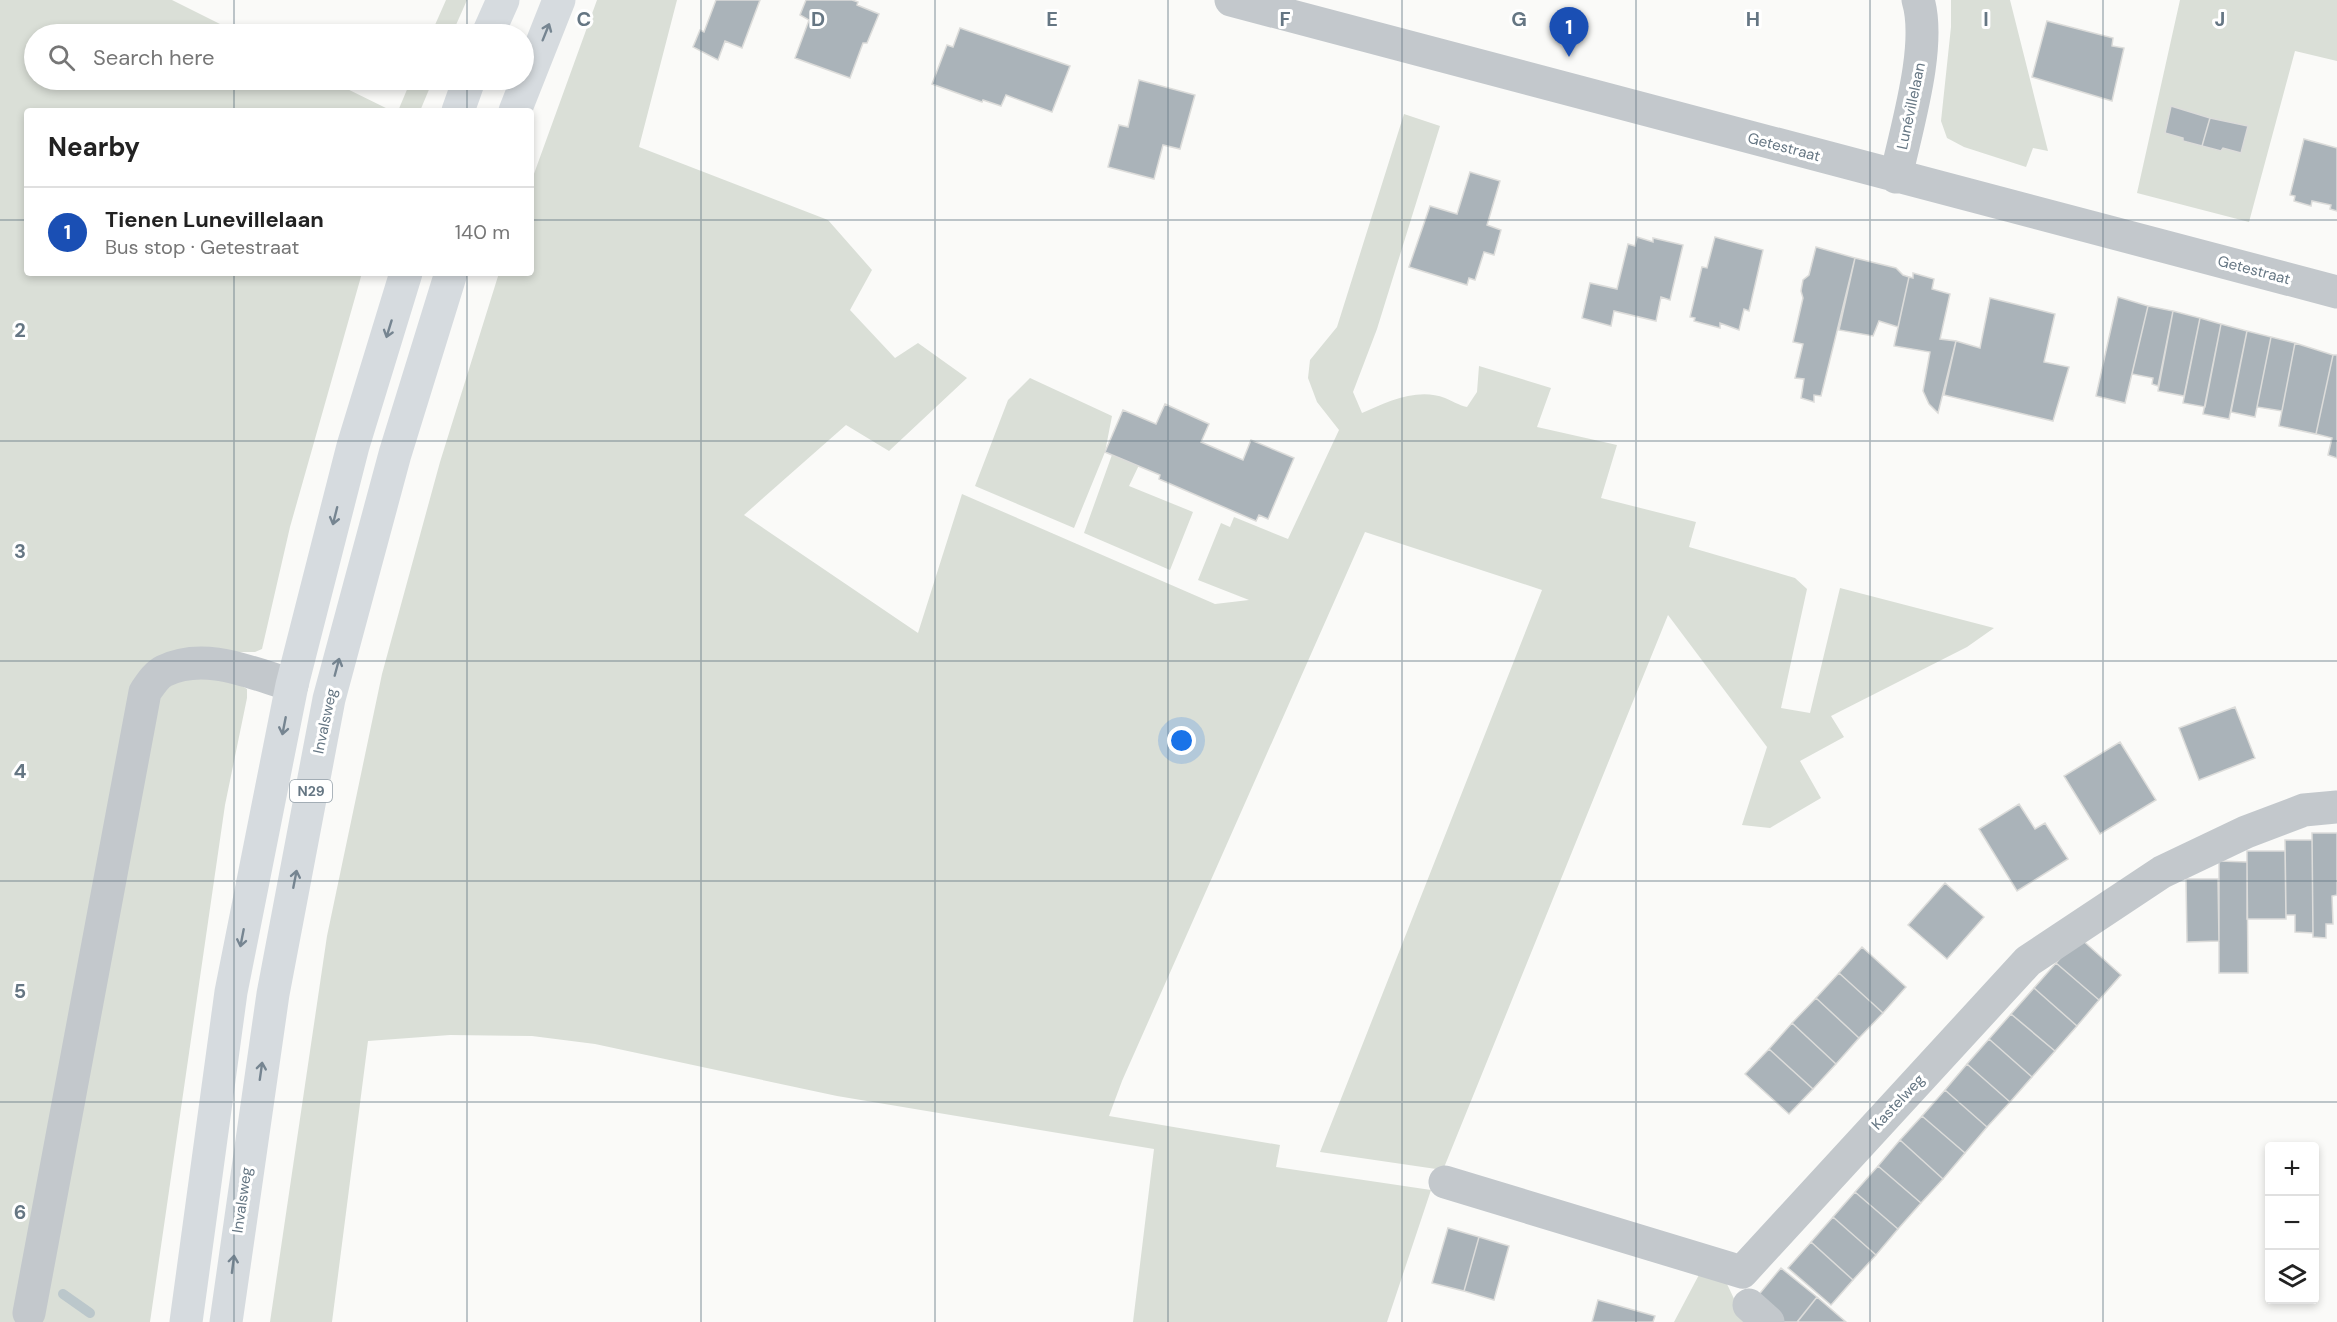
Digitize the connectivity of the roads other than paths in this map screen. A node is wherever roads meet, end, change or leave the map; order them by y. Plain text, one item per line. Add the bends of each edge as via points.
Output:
1 (503, 0) edge
2 (559, 0) edge
3 (1231, 0) edge
4 (1918, 0) edge
5 (492, 24) edge
6 (534, 62) edge
7 (465, 90) edge
8 (523, 90) edge
9 (459, 108) edge
10 (515, 108) edge
11 (1896, 177) junction
12 (405, 276) edge
13 (450, 276) edge
14 (2337, 292) edge
15 (292, 685) junction
16 (2337, 807) edge
17 (1445, 1182) dead end
18 (29, 1313) dead end
19 (186, 1322) edge
20 (226, 1322) edge

1 - 5 main road
6 -> 2 main road
3 - 11 street, Getestraat
4 - 11 street, Lunévillelaan via 1921,55
7 - 9 main road
10 -> 8 main road
11 - 14 street, Getestraat
12 -> 15 main road, N29 via 353,446
20 -> 13 main road, Invalsweg / N29 via 273,994 329,699 395,454
15 - 18 street via 217,663 190,663 162,672 145,692
15 -> 19 main road, N29 via 231,992
16 - 17 street, Kastelweg via 2304,810 2284,817 2162,872 2028,961 1742,1272

